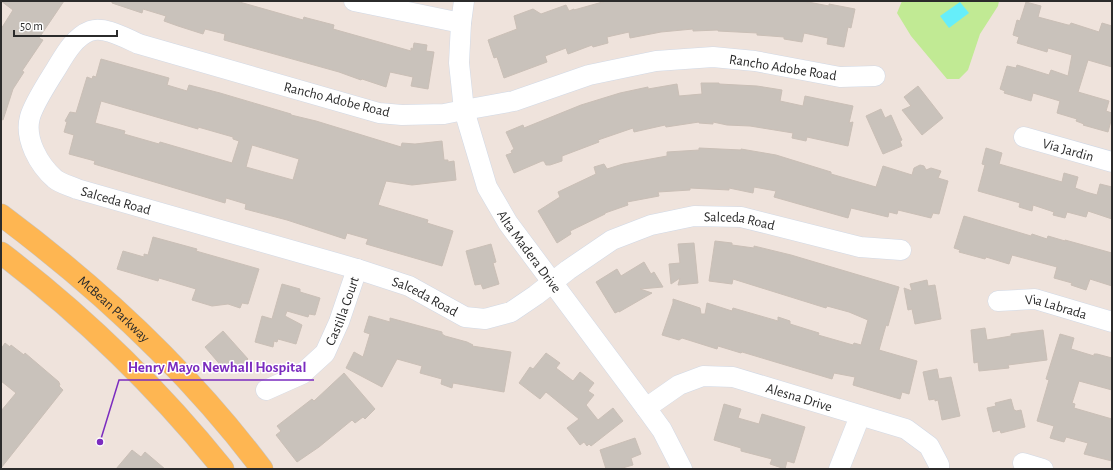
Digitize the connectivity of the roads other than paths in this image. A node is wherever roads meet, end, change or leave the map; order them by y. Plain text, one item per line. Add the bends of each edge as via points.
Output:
1 (464, 1) edge
2 (361, 2) edge
3 (461, 22) junction
4 (875, 76) dead end
5 (43, 90) joint
6 (464, 110) junction
7 (1024, 136) dead end
8 (1112, 162) edge
9 (1, 215) edge
10 (901, 250) dead end
11 (1, 253) edge
12 (357, 269) junction
13 (552, 282) junction
14 (998, 301) dead end
15 (1112, 322) edge
16 (266, 390) dead end
17 (646, 408) junction
18 (860, 416) junction
19 (1023, 463) dead end
20 (223, 469) edge
21 (262, 469) edge
22 (682, 469) edge
23 (839, 469) edge
24 (939, 469) edge
25 (1043, 469) edge

1 - 3 street, Alta Madera Drive
2 - 3 street
3 - 6 street, Alta Madera Drive via 460,63
4 - 6 street, Rancho Adobe Road via 840,77 755,61 713,57 656,61 589,75 514,101
5 - 6 street, Rancho Adobe Road via 80,37 91,31 106,31 139,44 379,113 444,114
5 - 12 street, Salceda Road via 30,118 30,139 37,158 56,180 77,189
6 - 13 street, Alta Madera Drive via 487,187 508,223
7 - 8 street, Via Jardin
9 - 21 main road, McBean Parkway via 96,291 158,349 215,410
10 - 13 street, Salceda Road via 860,247 741,217 694,216 651,225 612,240
11 - 20 main road, McBean Parkway via 80,317 120,354 171,407
12 - 13 street, Salceda Road via 409,286 465,317 485,319 511,312
12 - 16 street, Castilla Court via 339,322 325,353 302,374
13 - 17 street, Alta Madera Drive
14 - 15 street, Via Labrada via 1035,299
17 - 18 street, Alesna Drive via 679,385 703,376 732,377
17 - 22 street, Alta Madera Drive via 662,430
18 - 23 street
18 - 24 street, Alesna Drive via 906,429 928,446
19 - 25 street

